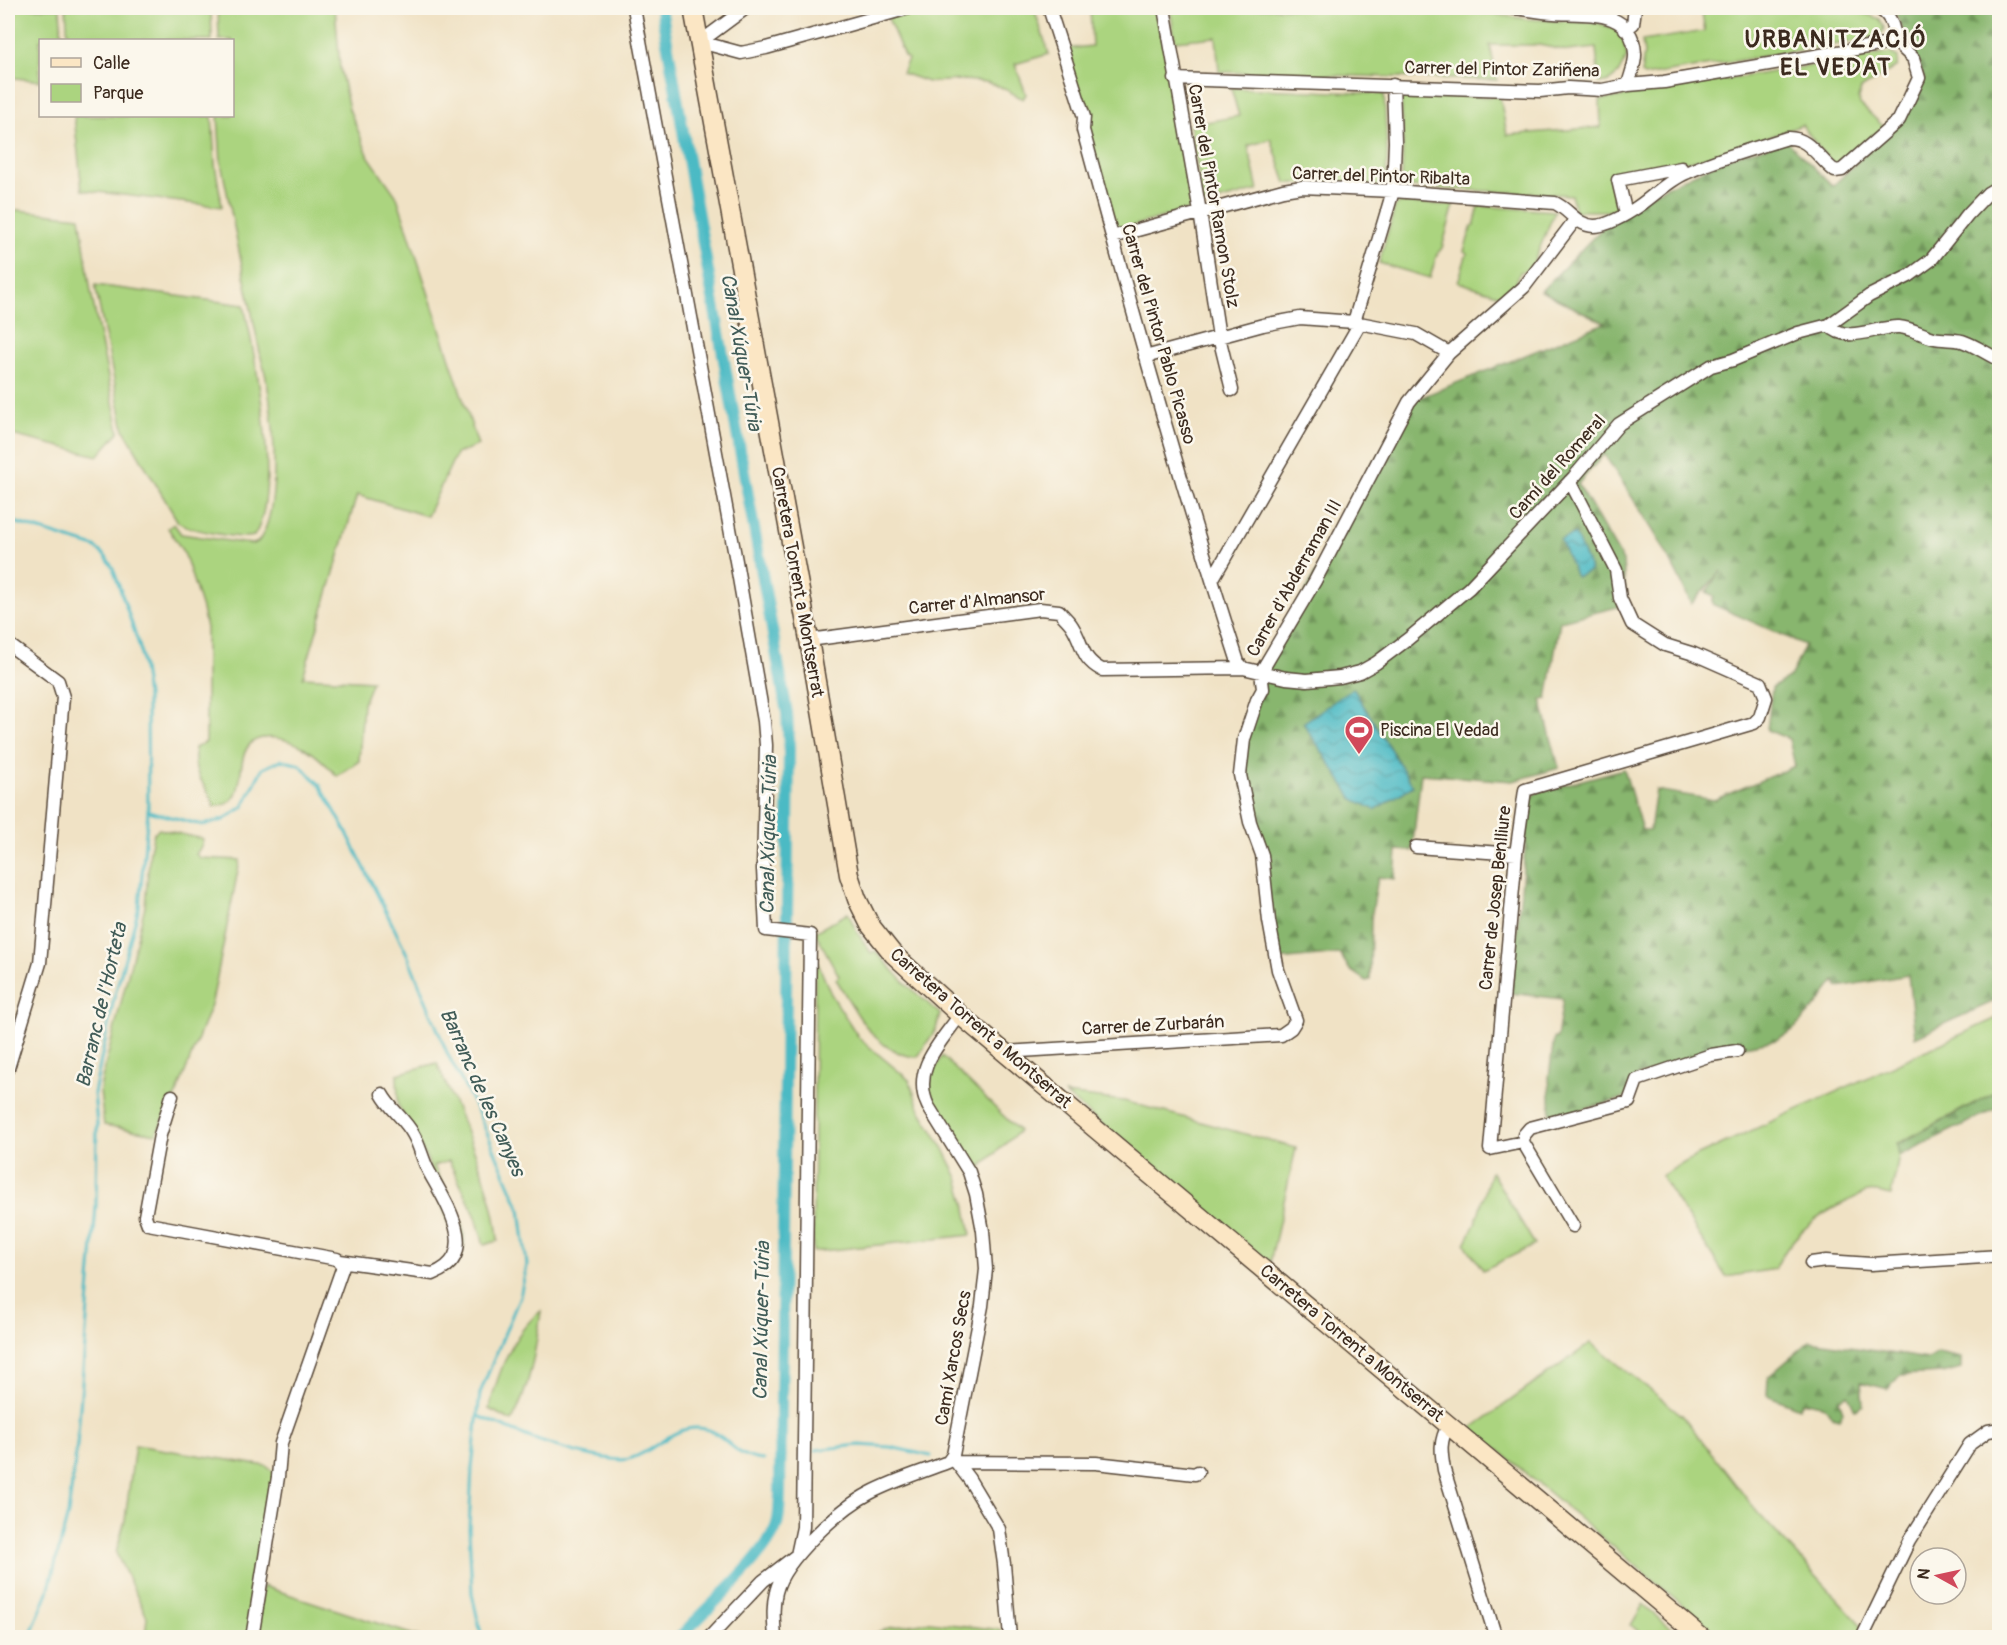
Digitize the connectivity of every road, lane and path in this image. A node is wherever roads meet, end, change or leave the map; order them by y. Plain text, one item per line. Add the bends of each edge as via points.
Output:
1 (634, 8) edge
2 (693, 8) edge
3 (746, 8) edge
4 (909, 8) edge
5 (1049, 8) edge
6 (1164, 8) edge
7 (1512, 8) edge
8 (1635, 8) edge
9 (1876, 8) edge
10 (1625, 29) junction
11 (700, 42) junction
12 (1896, 42) junction
13 (1175, 78) junction
14 (1393, 85) junction
15 (1628, 85) junction
16 (1684, 173) junction
17 (2000, 186) edge
18 (1393, 191) junction
19 (1200, 212) junction
20 (1626, 214) junction
21 (1575, 220) junction
22 (1112, 237) junction
23 (1357, 322) junction
24 (1829, 325) junction
25 (1219, 337) junction
26 (1449, 353) junction
27 (1145, 357) junction
28 (2000, 360) edge
29 (1232, 390) dead end
30 (1570, 481) junction
31 (1212, 580) junction
32 (809, 640) junction
33 (8, 644) edge
34 (1243, 668) junction
35 (1261, 672) junction
36 (1416, 847) dead end
37 (1516, 854) junction
38 (960, 1015) junction
39 (1296, 1020) joint
40 (1737, 1051) dead end
41 (1005, 1052) junction
42 (8, 1068) edge
43 (382, 1094) dead end
44 (172, 1096) dead end
45 (1524, 1142) junction
46 (1574, 1226) dead end
47 (2000, 1256) edge
48 (340, 1261) junction
49 (1811, 1263) dead end
50 (1449, 1424) junction
51 (2000, 1429) edge
52 (953, 1460) junction
53 (1198, 1472) dead end
54 (797, 1555) junction
55 (252, 1638) edge
56 (708, 1638) edge
57 (775, 1638) edge
58 (1010, 1638) edge
59 (1496, 1638) edge
60 (1702, 1638) edge
61 (1862, 1638) edge

1 - 54 street via 764,721 766,930 810,935 805,1477 803,1527
2 - 11 main road, Carretera Torrent a Montserrat
3 - 11 street
4 - 11 street via 741,53
5 - 22 street, Carrer del Pintor Pablo Picasso via 1084,117 1083,130
6 - 13 street, Carrer del Pintor Ramon Stolz
7 - 10 street via 1609,17
8 - 10 street via 1633,24
9 - 12 street via 1891,20
10 - 15 street via 1636,55
11 - 32 main road, Carretera Torrent a Montserrat
12 - 15 street, Carrer del Pintor Zariñena
12 - 16 street via 1912,58 1919,78 1899,120 1842,170 1827,166 1797,138 1787,138
13 - 14 street, Carrer del Pintor Zariñena
13 - 19 street, Carrer del Pintor Ramon Stolz
14 - 15 street, Carrer del Pintor Zariñena via 1540,91 1602,90
14 - 18 street
16 - 20 street
16 - 20 street via 1681,168 1618,180
17 - 24 street, Camí del Romeral via 1968,214 1931,260
18 - 19 street, Carrer del Pintor Ribalta via 1302,187
18 - 21 street, Carrer del Pintor Ribalta via 1555,203
18 - 23 street
19 - 22 street, Carrer del Pintor Ribalta
19 - 25 street, Carrer del Pintor Ramon Stolz
20 - 21 street via 1596,226
21 - 26 street, Carrer d'Abderraman III via 1524,287
22 - 27 street, Carrer del Pintor Pablo Picasso
23 - 25 street via 1300,318
23 - 26 street via 1416,334
23 - 31 street
24 - 28 street via 1836,333 1848,334 1900,327 1934,338 1963,341
24 - 30 street, Camí del Romeral via 1711,366 1619,424
25 - 27 street
25 - 29 street, Carrer del Pintor Ramon Stolz
26 - 35 street, Carrer d'Abderraman III via 1409,402 1315,581
27 - 31 street, Carrer del Pintor Pablo Picasso
30 - 35 street, Camí del Romeral via 1469,588 1376,663 1340,677 1307,680
30 - 37 street, Carrer de Josep Benlliure via 1616,570 1620,598 1632,624 1665,645 1751,678 1760,683 1766,698 1754,723 1525,790
31 - 34 street, Carrer del Pintor Pablo Picasso
32 - 34 street, Carrer d'Almansor via 1040,609 1059,611 1072,626 1086,659 1102,670
32 - 38 main road, Carretera Torrent a Montserrat via 842,847 857,899 870,925 893,954
33 - 42 street via 58,681 63,697 40,963
34 - 35 street, Carrer d'Almansor
35 - 39 street, Carrer d'Abderraman III via 1263,689 1245,738 1240,775 1262,855 1278,970
36 - 37 street
37 - 45 street, Carrer de Josep Benlliure via 1491,1149
38 - 41 main road, Carretera Torrent a Montserrat
38 - 52 street, Camí Xarcos Secs via 927,1062 922,1083 928,1106 969,1172 976,1194 986,1269
39 - 41 street, Carrer de Zurbarán via 1281,1035
40 - 45 street via 1711,1055 1637,1080 1629,1102 1530,1128
41 - 50 main road, Carretera Torrent a Montserrat
43 - 48 street via 414,1134 455,1222 457,1252 443,1270 433,1274
44 - 48 street via 160,1135 145,1216 148,1224
45 - 46 street
47 - 49 street via 1870,1264
48 - 55 street via 342,1273 281,1443
50 - 59 street via 1441,1441 1444,1470
50 - 60 main road, Carretera Torrent a Montserrat
51 - 61 street via 1988,1431 1970,1444 1909,1541
52 - 53 street via 1096,1463
52 - 54 street via 868,1494
52 - 58 street via 988,1507 999,1529
54 - 56 street via 763,1581
54 - 57 street via 782,1575 776,1592

